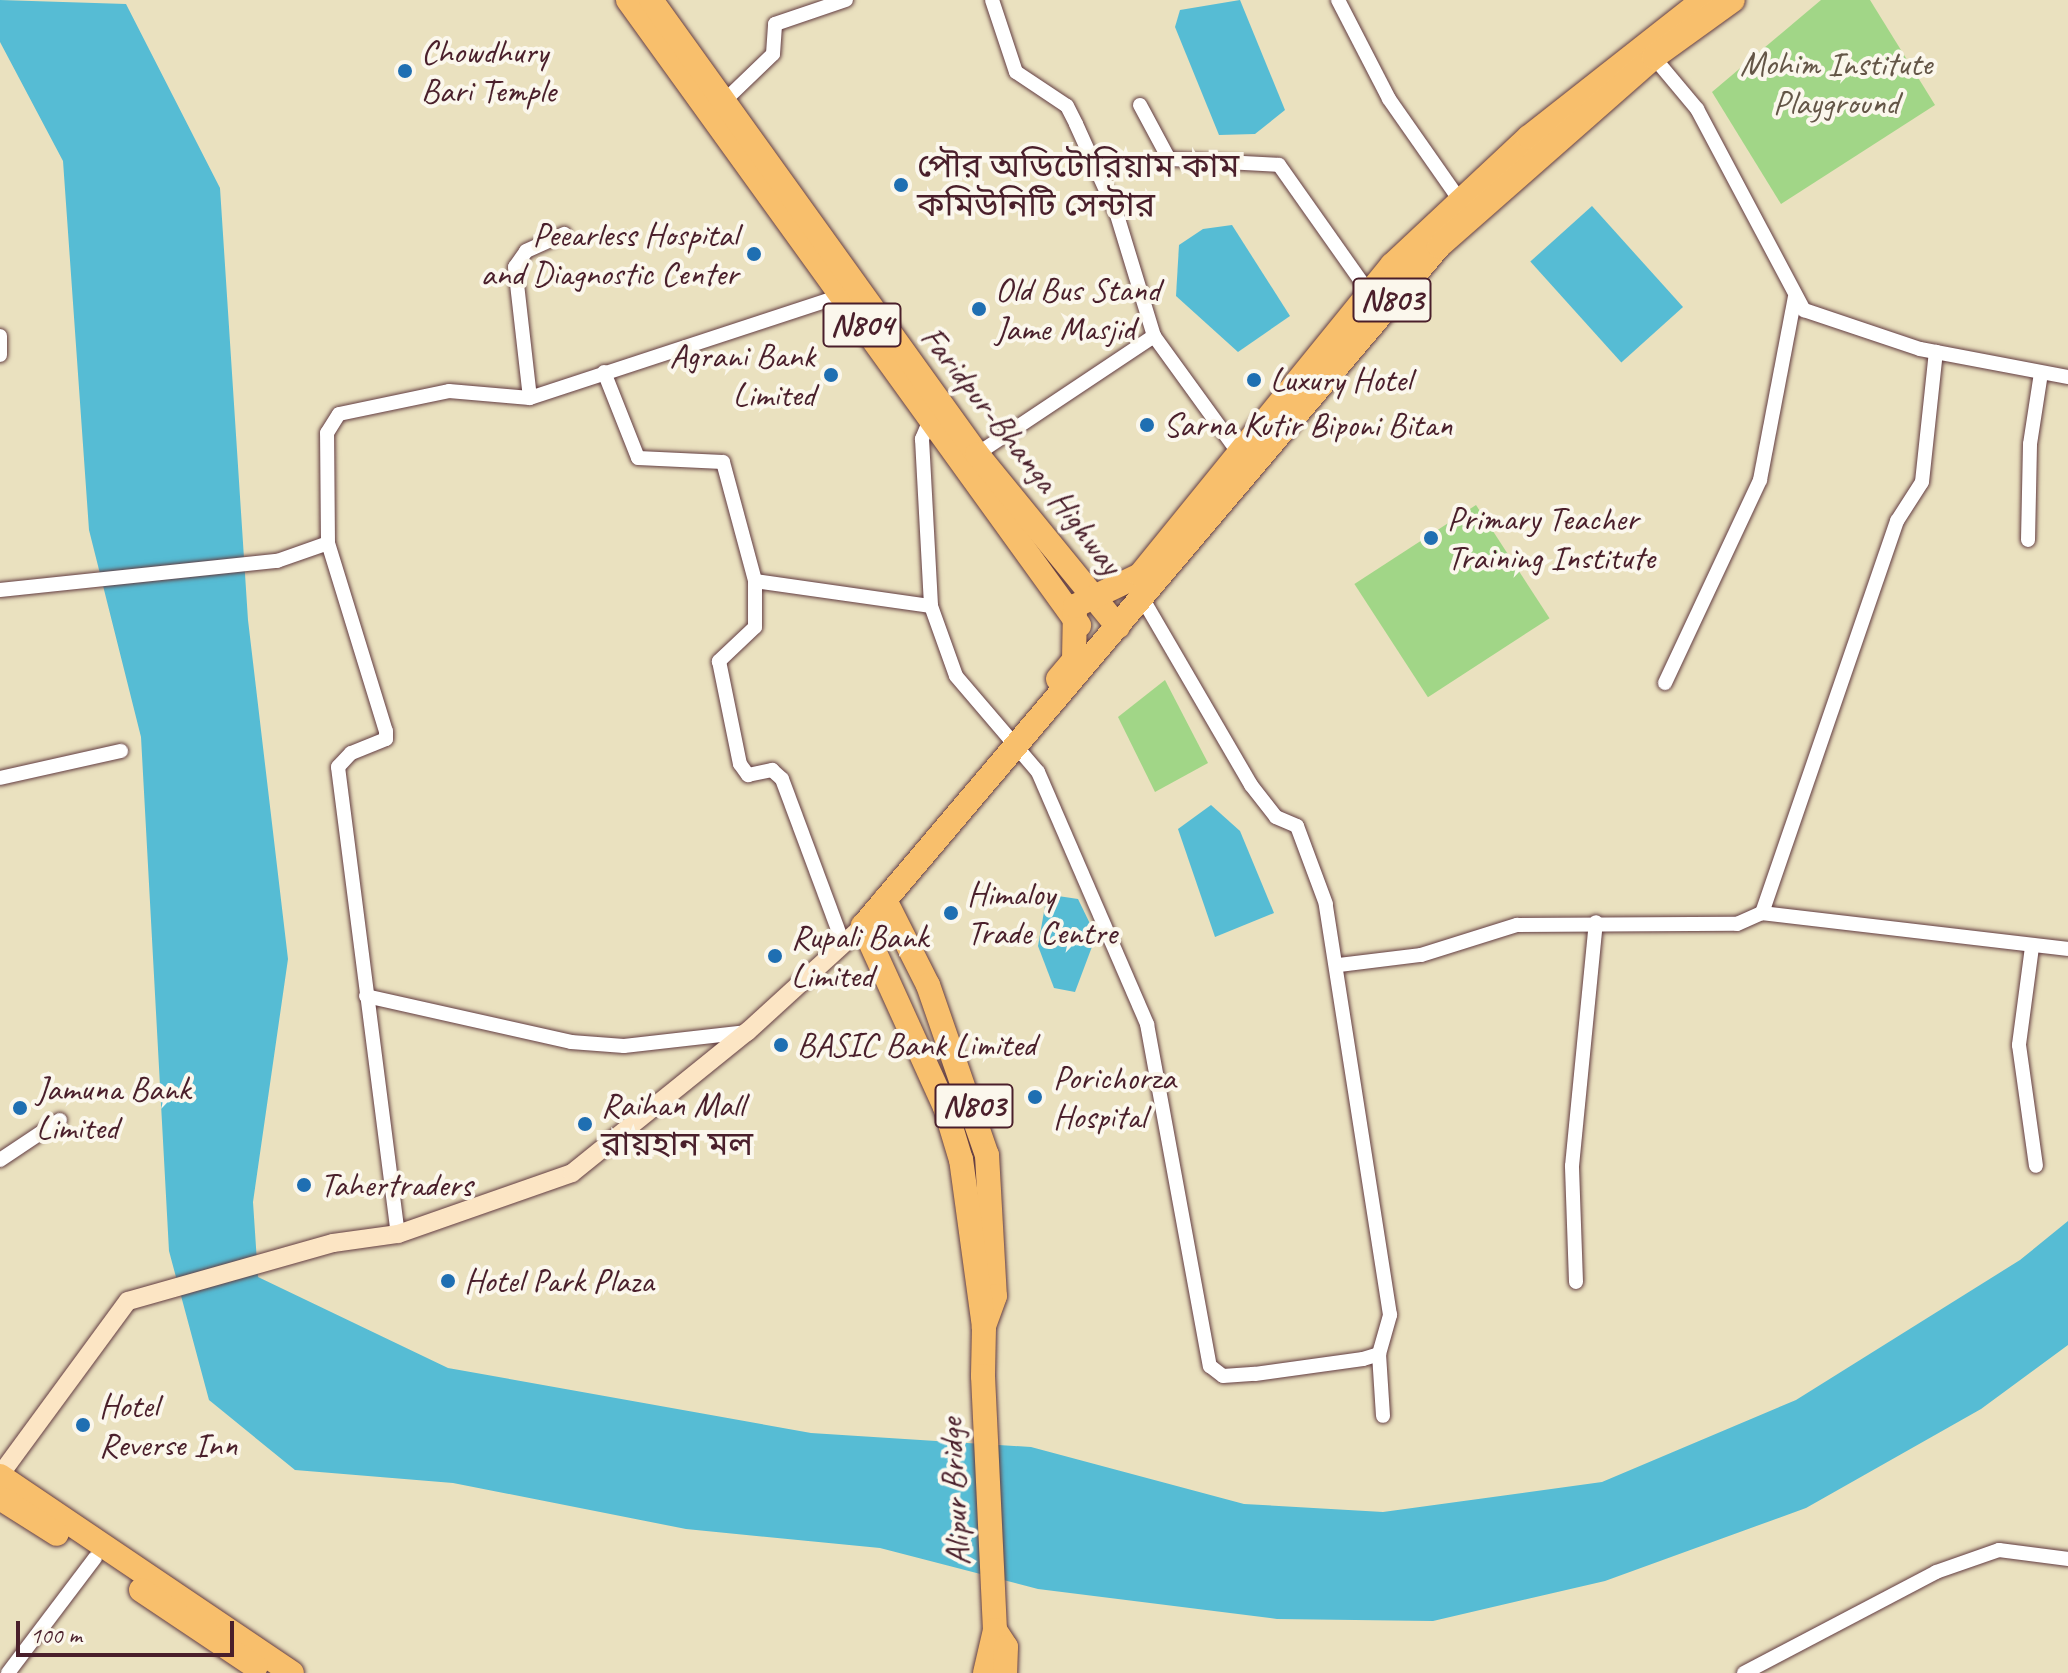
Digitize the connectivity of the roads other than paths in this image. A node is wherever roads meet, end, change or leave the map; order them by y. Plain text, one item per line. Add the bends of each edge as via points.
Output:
1 (628, 0) edge
2 (651, 0) edge
3 (846, 0) edge
4 (992, 0) edge
5 (1338, 0) edge
6 (1703, 0) edge
7 (1733, 0) edge
8 (1648, 51) junction
9 (1140, 105) dead end
10 (718, 108) junction
11 (1459, 199) junction
12 (564, 234) dead end
13 (849, 291) junction
14 (1368, 291) junction
15 (1795, 297) junction
16 (0, 336) edge
17 (1154, 336) junction
18 (1936, 352) junction
19 (0, 355) edge
20 (604, 372) junction
21 (2041, 373) junction
22 (2068, 377) edge
23 (530, 398) junction
24 (930, 420) junction
25 (977, 454) junction
26 (1248, 464) junction
27 (1000, 499) junction
28 (2028, 540) dead end
29 (328, 543) junction
30 (755, 581) junction
31 (0, 590) edge
32 (1089, 594) junction
33 (1144, 601) junction
34 (931, 606) junction
35 (1071, 612) junction
36 (1118, 627) junction
37 (1099, 647) junction
38 (1665, 683) dead end
39 (1015, 747) junction
40 (121, 751) dead end
41 (0, 778) edge
42 (885, 900) junction
43 (1762, 913) junction
44 (1596, 922) junction
45 (863, 926) junction
46 (843, 943) junction
47 (2032, 947) junction
48 (2068, 949) edge
49 (1339, 965) junction
50 (366, 996) junction
51 (747, 1032) junction
52 (60, 1120) dead end
53 (0, 1160) edge
54 (2036, 1166) dead end
55 (398, 1234) junction
56 (1576, 1282) dead end
57 (984, 1327) junction
58 (1379, 1354) junction
59 (1383, 1416) dead end
60 (0, 1476) edge
61 (0, 1498) edge
62 (95, 1558) junction
63 (2068, 1559) edge
64 (994, 1617) junction
65 (8, 1673) edge
66 (265, 1673) edge
67 (292, 1673) edge
68 (985, 1673) edge
69 (1005, 1673) edge
70 (1744, 1673) edge

1 - 10 highway, Faridpur-Bhanga Highway / N804
2 - 10 highway, Faridpur-Bhanga Highway / N804
3 - 10 street via 775,24 773,54
4 - 17 street via 1016,72 1067,106 1076,124 1117,215
5 - 11 street via 1389,99
6 - 8 highway, N803
7 - 8 highway, N803
8 - 11 highway, N803
8 - 15 street via 1697,109
8 - 26 highway, N803 via 1439,246
9 - 14 street via 1169,159 1279,165
10 - 13 highway, Faridpur-Bhanga Highway / N804
11 - 14 highway, N803
12 - 23 street via 526,251 515,267
13 - 20 street
13 - 24 highway, Faridpur-Bhanga Highway / N804
13 - 25 highway, Faridpur-Bhanga Highway / N804
14 - 26 highway, N803
15 - 18 street via 1814,317
15 - 38 street via 1760,480
16 - 19 street
17 - 25 street
17 - 26 street
18 - 21 street
18 - 43 street via 1922,482 1897,521
20 - 23 street
20 - 30 street via 638,458 723,462
21 - 22 street
21 - 28 street via 2030,444
23 - 29 street via 449,391 339,414 327,433 333,502
24 - 27 highway, Faridpur-Bhanga Highway / N804
24 - 34 street via 922,439
25 - 27 highway, Faridpur-Bhanga Highway / N804
26 - 32 highway, N803 via 1140,575
26 - 33 highway, N803
27 - 32 highway, Faridpur-Bhanga Highway / N804
27 - 35 highway, Faridpur-Bhanga Highway / N804
29 - 31 street via 277,561
29 - 50 street via 386,731 386,739 351,753 338,767
30 - 34 street
30 - 46 street via 755,627 719,661 740,764 748,775 772,770 782,779
32 - 35 highway, N803
32 - 36 highway, Faridpur-Bhanga Highway / N804
33 - 36 highway, N803
33 - 49 street via 1251,785 1276,817 1301,833
34 - 39 street via 956,676
35 - 37 highway, Faridpur-Bhanga Highway / N804
35 - 39 highway, N803 via 1074,660 1020,726
36 - 37 highway, N803
37 - 39 highway, N803
39 - 42 highway, N803
39 - 58 street via 1055,802 1147,1024 1210,1366 1223,1376 1255,1374
40 - 41 street
42 - 45 highway, N803
42 - 57 highway, N803 via 928,985 987,1155 995,1296
43 - 44 street via 1737,924
43 - 47 street
44 - 49 street via 1517,925 1421,955
44 - 56 street via 1572,1166
45 - 46 main road
45 - 57 highway, N803 via 945,1107 961,1160
46 - 51 main road
47 - 48 street
47 - 54 street via 2019,1045
49 - 58 street via 1390,1315
50 - 51 street via 571,1042 624,1046
50 - 55 street
51 - 55 main road via 572,1173
52 - 53 street
55 - 60 main road via 333,1243 128,1301
57 - 64 highway, Alipur Bridge / N803
58 - 59 street
60 - 67 highway
61 - 62 highway
62 - 65 street
62 - 66 highway
63 - 70 street via 1999,1550 1936,1572
64 - 68 highway, N803
64 - 69 highway, N803 via 1006,1647

